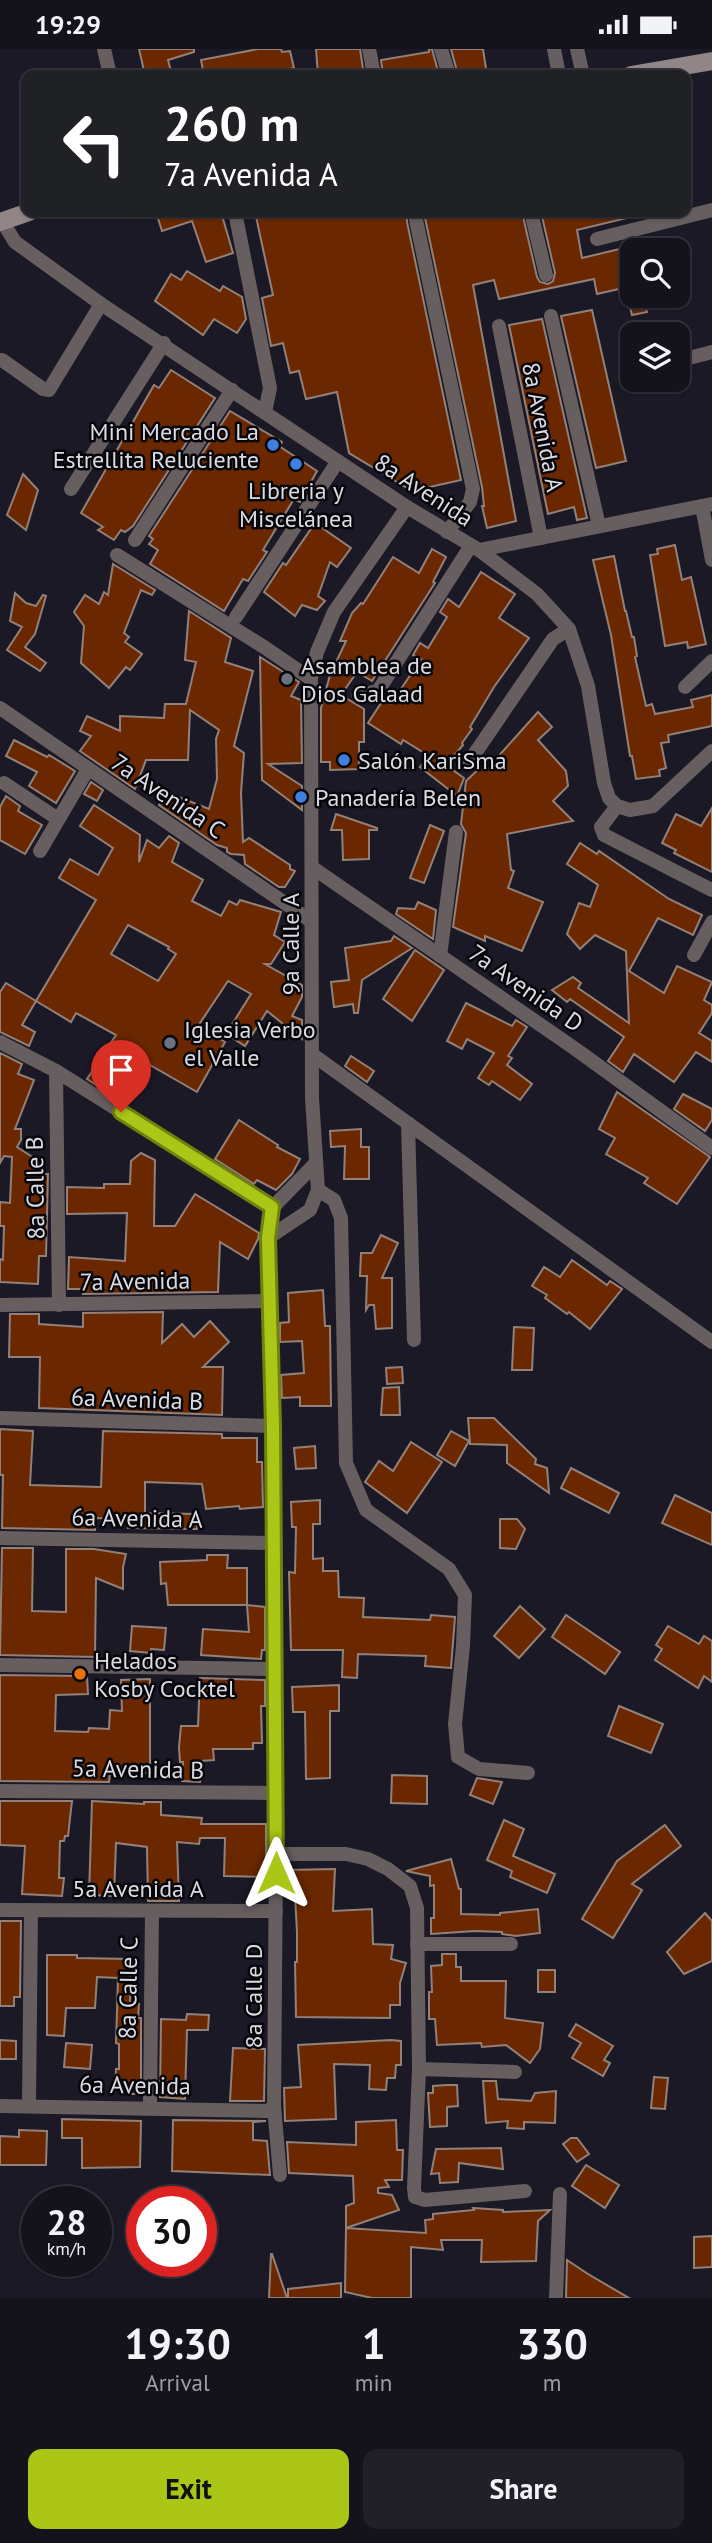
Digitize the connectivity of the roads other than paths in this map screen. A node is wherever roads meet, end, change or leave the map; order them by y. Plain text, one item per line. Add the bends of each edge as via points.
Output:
1 (104, 49) edge
2 (370, 49) edge
3 (441, 49) edge
4 (554, 49) edge
5 (577, 49) edge
6 (712, 63) edge
7 (109, 70) edge
8 (373, 70) edge
9 (447, 70) edge
10 (558, 70) edge
11 (582, 70) edge
12 (665, 70) edge
13 (712, 210) edge
14 (21, 215) edge
15 (691, 215) edge
16 (236, 217) edge
17 (532, 217) edge
18 (684, 217) edge
19 (416, 220) dead end
20 (1, 221) edge
21 (597, 239) dead end
22 (545, 275) dead end
23 (101, 303) junction
24 (551, 316) dead end
25 (499, 325) dead end
26 (164, 343) junction
27 (712, 352) edge
28 (690, 358) edge
29 (2, 360) dead end
30 (232, 390) junction
31 (265, 412) junction
32 (338, 461) junction
33 (71, 489) dead end
34 (707, 505) edge
35 (407, 506) junction
36 (599, 526) junction
37 (447, 532) junction
38 (541, 538) junction
39 (135, 540) dead end
40 (474, 549) junction
41 (117, 555) dead end
42 (712, 560) edge
43 (236, 617) dead end
44 (569, 629) junction
45 (712, 661) edge
46 (311, 679) junction
47 (685, 687) dead end
48 (358, 695) dead end
49 (0, 708) edge
50 (712, 751) edge
51 (469, 762) dead end
52 (88, 769) junction
53 (4, 783) dead end
54 (617, 806) junction
55 (58, 819) junction
56 (456, 832) dead end
57 (40, 851) dead end
58 (313, 868) junction
59 (712, 890) edge
60 (311, 921) junction
61 (712, 922) edge
62 (694, 955) dead end
63 (440, 956) junction
64 (0, 1042) edge
65 (313, 1055) junction
66 (56, 1071) junction
67 (408, 1123) junction
68 (712, 1148) edge
69 (315, 1164) junction
70 (318, 1190) junction
71 (272, 1207) junction
72 (268, 1238) junction
73 (270, 1301) junction
74 (0, 1305) edge
75 (59, 1305) junction
76 (414, 1340) dead end
77 (712, 1342) edge
78 (0, 1418) edge
79 (273, 1426) junction
80 (0, 1538) edge
81 (273, 1543) junction
82 (0, 1664) edge
83 (274, 1669) junction
84 (528, 1773) dead end
85 (0, 1791) edge
86 (275, 1793) junction
87 (276, 1854) junction
88 (0, 1910) edge
89 (31, 1910) junction
90 (152, 1910) junction
91 (276, 1911) junction
92 (417, 1944) junction
93 (511, 1944) dead end
94 (419, 2069) junction
95 (515, 2072) dead end
96 (29, 2105) junction
97 (0, 2106) edge
98 (150, 2107) junction
99 (271, 2108) junction
100 (280, 2175) dead end
101 (526, 2191) dead end
102 (559, 2194) dead end
103 (556, 2298) edge

1 - 7 street
2 - 8 street
3 - 9 street
4 - 10 street
5 - 11 street
6 - 12 street
13 - 15 street
14 - 20 street
16 - 31 street via 270,388
17 - 22 street
18 - 21 street
19 - 37 street via 473,489 470,502
20 - 23 street, 8a Avenida via 15,242
23 - 26 street, 8a Avenida
23 - 29 street via 50,390
24 - 36 street
25 - 38 street, 8a Avenida A
26 - 30 street, 8a Avenida
26 - 33 street
27 - 28 street
30 - 31 street, 8a Avenida
30 - 39 street
31 - 32 street, 8a Avenida
32 - 35 street, 8a Avenida
32 - 43 street
34 - 36 street
34 - 42 street
35 - 37 street, 8a Avenida
35 - 46 street, 9a Calle A via 334,612
36 - 38 street
37 - 40 street, 8a Avenida
38 - 40 street
40 - 44 street, 8a Avenida via 537,594
40 - 48 street via 378,691
41 - 46 street
44 - 51 street via 553,639
44 - 54 street, 8a Avenida via 588,686 604,783
45 - 47 street
46 - 58 street, 9a Calle A
49 - 52 street, 7a Avenida C
50 - 54 street via 653,806 630,810
52 - 55 street
52 - 60 street, 7a Avenida C
53 - 55 street
54 - 59 street via 601,827 604,835
55 - 57 street
56 - 63 street
58 - 60 street, 9a Calle A
58 - 63 street, 7a Avenida D
60 - 65 street, 9a Calle A
61 - 62 street
63 - 68 street, 7a Avenida D
64 - 66 street
65 - 67 street
65 - 69 street, 9a Calle A
66 - 71 street
66 - 75 street, 8a Calle B
67 - 76 street
67 - 77 street
69 - 70 street, 9a Calle A
69 - 71 street
70 - 72 street via 310,1210
70 - 84 street via 337,1203 341,1218 346,1463 366,1510 449,1569 465,1595 455,1724 458,1757 479,1769
71 - 72 street, 8a Calle D
72 - 73 street, 8a Calle D
73 - 75 street, 7a Avenida
73 - 79 street, 8a Calle D
74 - 75 street, 7a Avenida
78 - 79 street, 6a Avenida B
79 - 81 street, 8a Calle D
80 - 81 street, 6a Avenida A
81 - 83 street, 8a Calle D
82 - 83 street
83 - 86 street, 8a Calle D
85 - 86 street, 5a Avenida B
86 - 87 street, 8a Calle D
87 - 91 street, 8a Calle D
87 - 92 street via 346,1854 388,1869 410,1887 417,1908
88 - 89 street, 5a Avenida A
89 - 90 street, 5a Avenida A
89 - 96 street
90 - 91 street, 5a Avenida A
90 - 98 street, 8a Calle C
91 - 99 street, 8a Calle D
92 - 93 street
92 - 94 street
94 - 95 street
94 - 101 street via 415,2197 425,2200
96 - 97 street, 6a Avenida
96 - 98 street, 6a Avenida
98 - 99 street, 6a Avenida
99 - 100 street, 8a Calle D
102 - 103 street

